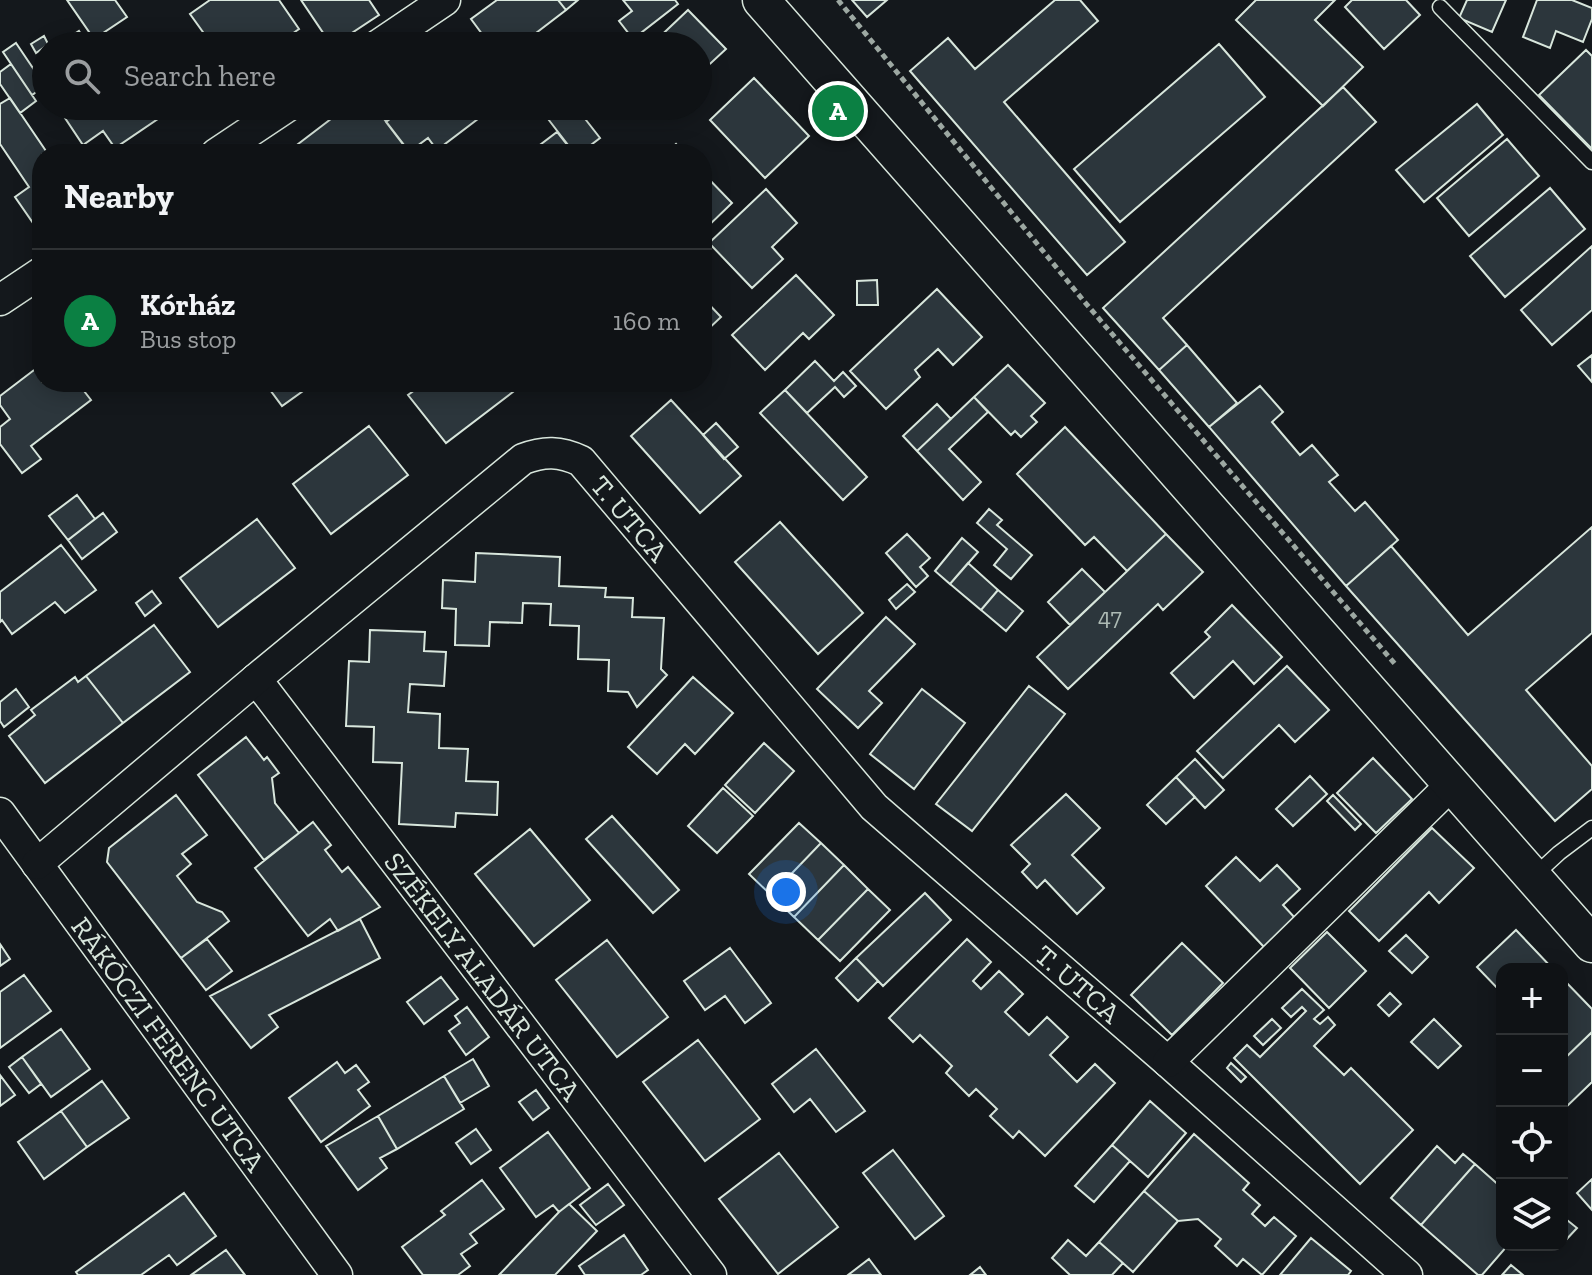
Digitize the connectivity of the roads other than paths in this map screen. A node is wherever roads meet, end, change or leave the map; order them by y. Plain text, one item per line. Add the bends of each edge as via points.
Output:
1 (445, 0) edge
2 (761, 0) edge
3 (1440, 7) dead end
4 (398, 32) edge
5 (267, 120) edge
6 (231, 144) edge
7 (1592, 162) edge
8 (32, 279) edge
9 (0, 300) edge
10 (256, 679) junction
11 (1451, 785) junction
12 (0, 813) edge
13 (1592, 828) edge
14 (37, 864) junction
15 (1533, 877) junction
16 (1592, 944) edge
17 (1168, 1062) junction
18 (337, 1275) edge
19 (711, 1275) edge
20 (1407, 1275) edge

1 - 4 street
2 - 11 street
3 - 7 lane
5 - 6 street
8 - 9 street
10 - 14 street, T. UTCA
10 - 17 street, T. UTCA via 523,459 539,453 569,455 581,461 874,807
10 - 19 street, SZÉKELY ALADÁR UTCA
11 - 15 street
11 - 17 street
12 - 14 street, RÁKÓCZI FERENC UTCA
13 - 15 lane
14 - 18 street, RÁKÓCZI FERENC UTCA
15 - 16 street
17 - 20 street, T. UTCA

